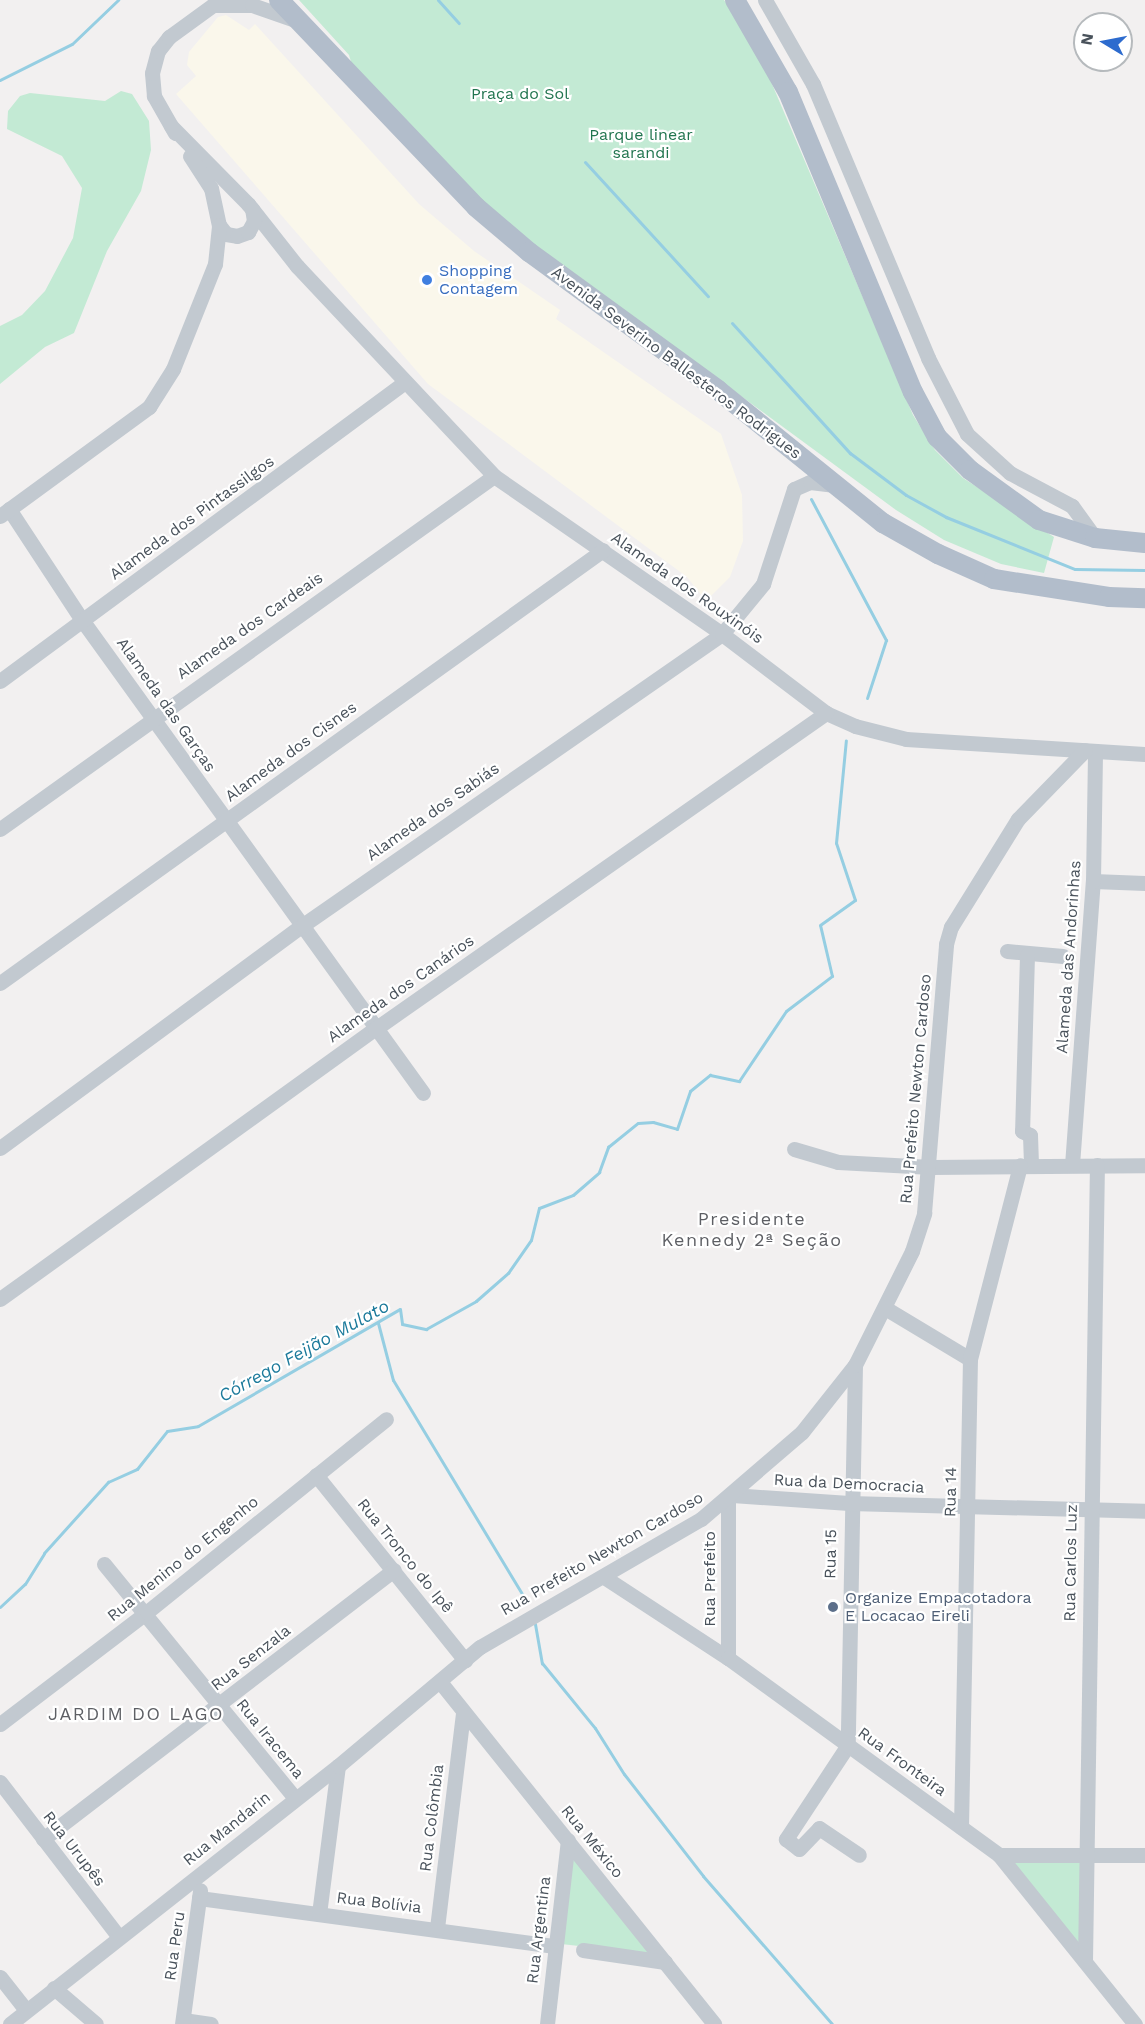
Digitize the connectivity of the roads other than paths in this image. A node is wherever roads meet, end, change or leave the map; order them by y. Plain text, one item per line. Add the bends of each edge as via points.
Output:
1 (200, 0) edge
2 (279, 0) edge
3 (735, 0) edge
4 (765, 0) edge
5 (192, 17) junction
6 (298, 21) junction
7 (171, 126) junction
8 (248, 205) junction
9 (218, 220) junction
10 (240, 236) junction
11 (215, 264) junction
12 (297, 266) junction
13 (405, 382) junction
14 (494, 476) junction
15 (835, 485) junction
16 (5, 512) edge
17 (1095, 538) junction
18 (1145, 543) edge
19 (603, 550) junction
20 (1145, 598) edge
21 (82, 620) junction
22 (722, 634) junction
23 (0, 681) edge
24 (826, 713) junction
25 (154, 715) junction
26 (1090, 751) junction
27 (1145, 754) edge
28 (225, 822) junction
29 (0, 829) edge
30 (1093, 881) junction
31 (1145, 883) edge
32 (303, 925) junction
33 (1007, 951) dead end
34 (1027, 955) junction
35 (1063, 956) dead end
36 (0, 983) edge
37 (375, 1029) junction
38 (423, 1093) dead end
39 (0, 1148) edge
40 (794, 1149) dead end
41 (1026, 1164) junction
42 (1072, 1165) junction
43 (1097, 1165) junction
44 (1145, 1165) edge
45 (931, 1167) junction
46 (0, 1299) edge
47 (885, 1308) junction
48 (970, 1359) junction
49 (855, 1365) junction
50 (386, 1419) dead end
51 (316, 1475) junction
52 (730, 1497) junction
53 (849, 1503) junction
54 (969, 1507) junction
55 (1089, 1510) junction
56 (1145, 1511) edge
57 (104, 1564) dead end
58 (394, 1569) junction
59 (604, 1577) junction
60 (147, 1612) junction
61 (728, 1658) junction
62 (465, 1660) junction
63 (441, 1683) junction
64 (219, 1705) junction
65 (463, 1712) junction
66 (0, 1724) edge
67 (848, 1745) junction
68 (338, 1766) junction
69 (3, 1792) edge
70 (295, 1798) junction
71 (962, 1827) junction
72 (43, 1839) junction
73 (568, 1840) junction
74 (1085, 1853) junction
75 (999, 1855) junction
76 (1145, 1855) edge
77 (859, 1856) dead end
78 (203, 1872) junction
79 (199, 1898) junction
80 (319, 1914) junction
81 (437, 1928) junction
82 (119, 1937) junction
83 (555, 1946) junction
84 (583, 1950) dead end
85 (1085, 1961) junction
86 (665, 1962) junction
87 (0, 1977) edge
88 (54, 1988) junction
89 (26, 2010) junction
90 (182, 2022) edge
91 (10, 2024) edge
92 (96, 2024) edge
93 (211, 2024) edge
94 (547, 2024) edge
95 (714, 2024) edge
96 (1135, 2024) edge

1 - 5 street, Alameda dos Rouxinóis
2 - 6 main road, Avenida Severino Ballesteros Rodrigues
3 - 17 main road via 746,13 788,92 913,392 937,437 970,470 1039,520
4 - 17 street via 813,84 928,358 967,434 1010,473 1072,506
5 - 6 street, Alameda dos Rouxinóis via 213,5 230,3 252,5
5 - 7 street, Alameda dos Rouxinóis via 158,51 152,73 154,96
6 - 15 main road, Avenida Severino Ballesteros Rodrigues via 476,207 529,252 718,390
7 - 8 street, Alameda dos Rouxinóis
7 - 9 street, Alameda dos Rouxinóis via 211,188
8 - 9 street via 227,202
8 - 10 street via 252,227
8 - 12 street, Alameda dos Rouxinóis
9 - 10 street via 226,234
9 - 11 street
10 - 11 street
10 - 12 street, Alameda dos Rouxinóis via 268,241
11 - 16 street via 173,369 149,406
12 - 13 street, Alameda dos Rouxinóis
13 - 14 street, Alameda dos Rouxinóis
13 - 21 street, Alameda dos Pintassilgos
14 - 19 street, Alameda dos Rouxinóis
14 - 25 street, Alameda dos Cardeais
15 - 20 main road, Avenida Severino Ballesteros Rodrigues via 883,523 994,579 1109,597
15 - 22 street, Alameda dos Sabiás via 810,482 794,489 763,584
16 - 21 street, Alameda das Garças
17 - 18 main road
19 - 22 street, Alameda dos Rouxinóis
19 - 28 street, Alameda dos Cisnes
21 - 23 street, Alameda dos Pintassilgos
21 - 25 street, Alameda das Garças
22 - 24 street, Alameda dos Rouxinóis
22 - 32 street, Alameda dos Sabiás
24 - 26 street, Alameda dos Rouxinóis via 861,728 906,739
24 - 37 street, Alameda dos Canários
25 - 28 street, Alameda das Garças
25 - 29 street, Alameda dos Cardeais
26 - 27 street, Alameda dos Rouxinóis
26 - 30 street, Alameda das Andorinhas
26 - 45 street, Rua Prefeito Newton Cardoso via 1018,819 951,927 946,944
28 - 32 street, Alameda das Garças
28 - 36 street, Alameda dos Cisnes
30 - 31 street
30 - 42 street, Alameda das Andorinhas
32 - 37 street, Alameda das Garças
32 - 39 street, Alameda dos Sabiás
33 - 34 street
34 - 35 street
34 - 41 street, Rua 14 via 1022,1131 1030,1135
37 - 38 street, Alameda das Garças
37 - 46 street, Alameda dos Canários
40 - 45 street via 838,1162
41 - 42 street
41 - 45 street
41 - 48 street, Rua 14
42 - 43 street
43 - 44 street
43 - 55 street, Rua Carlos Luz
45 - 47 street, Rua Prefeito Newton Cardoso via 924,1213
47 - 48 street
47 - 49 street, Rua Prefeito Newton Cardoso
48 - 54 street, Rua 14
49 - 52 street, Rua Prefeito Newton Cardoso via 802,1432
49 - 53 street, Rua 15
50 - 51 street, Rua Menino do Engenho
51 - 58 street, Rua Tronco do Ipê
51 - 60 street, Rua Menino do Engenho
52 - 53 street, Rua da Democracia
52 - 59 street, Rua Prefeito Newton Cardoso
52 - 61 street, Rua Prefeito
53 - 54 street, Rua da Democracia
53 - 67 street, Rua 15
54 - 55 street, Rua da Democracia
54 - 71 street, Rua 14
55 - 56 street, Rua da Democracia
55 - 74 street, Rua Carlos Luz
57 - 60 street, Rua Iracema
58 - 62 street, Rua Tronco do Ipê
58 - 64 street, Rua Senzala
59 - 61 street, Rua Fronteira
59 - 62 street, Rua Prefeito Newton Cardoso via 530,1615
60 - 64 street, Rua Iracema
60 - 66 street, Rua Menino do Engenho
61 - 67 street, Rua Fronteira
62 - 63 street, Rua Mandarin
63 - 65 street, Rua México
63 - 68 street, Rua Mandarin
64 - 70 street, Rua Iracema
64 - 72 street, Rua Senzala
65 - 73 street, Rua México
65 - 81 street, Rua Colômbia
67 - 71 street, Rua Fronteira
67 - 77 street via 786,1839 799,1849 819,1828
68 - 70 street, Rua Mandarin
68 - 80 street
69 - 72 street, Rua Urupês
70 - 78 street, Rua Mandarin
71 - 75 street, Rua Fronteira
72 - 82 street, Rua Urupês
73 - 83 street, Rua Argentina
73 - 86 street, Rua México
74 - 75 street
74 - 76 street
74 - 85 street, Rua Carlos Luz
75 - 85 street, Rua Fronteira
78 - 79 street, Rua Peru
78 - 82 street, Rua Mandarin
79 - 80 street, Rua Bolívia
79 - 90 street, Rua Peru
80 - 81 street, Rua Bolívia
81 - 83 street, Rua Bolívia
82 - 88 street, Rua Mandarin
83 - 94 street, Rua Argentina
84 - 86 street
85 - 96 street, Rua Fronteira
86 - 95 street, Rua México
87 - 89 street
88 - 89 street, Rua Mandarin
88 - 92 street
89 - 91 street, Rua Mandarin
90 - 93 street

